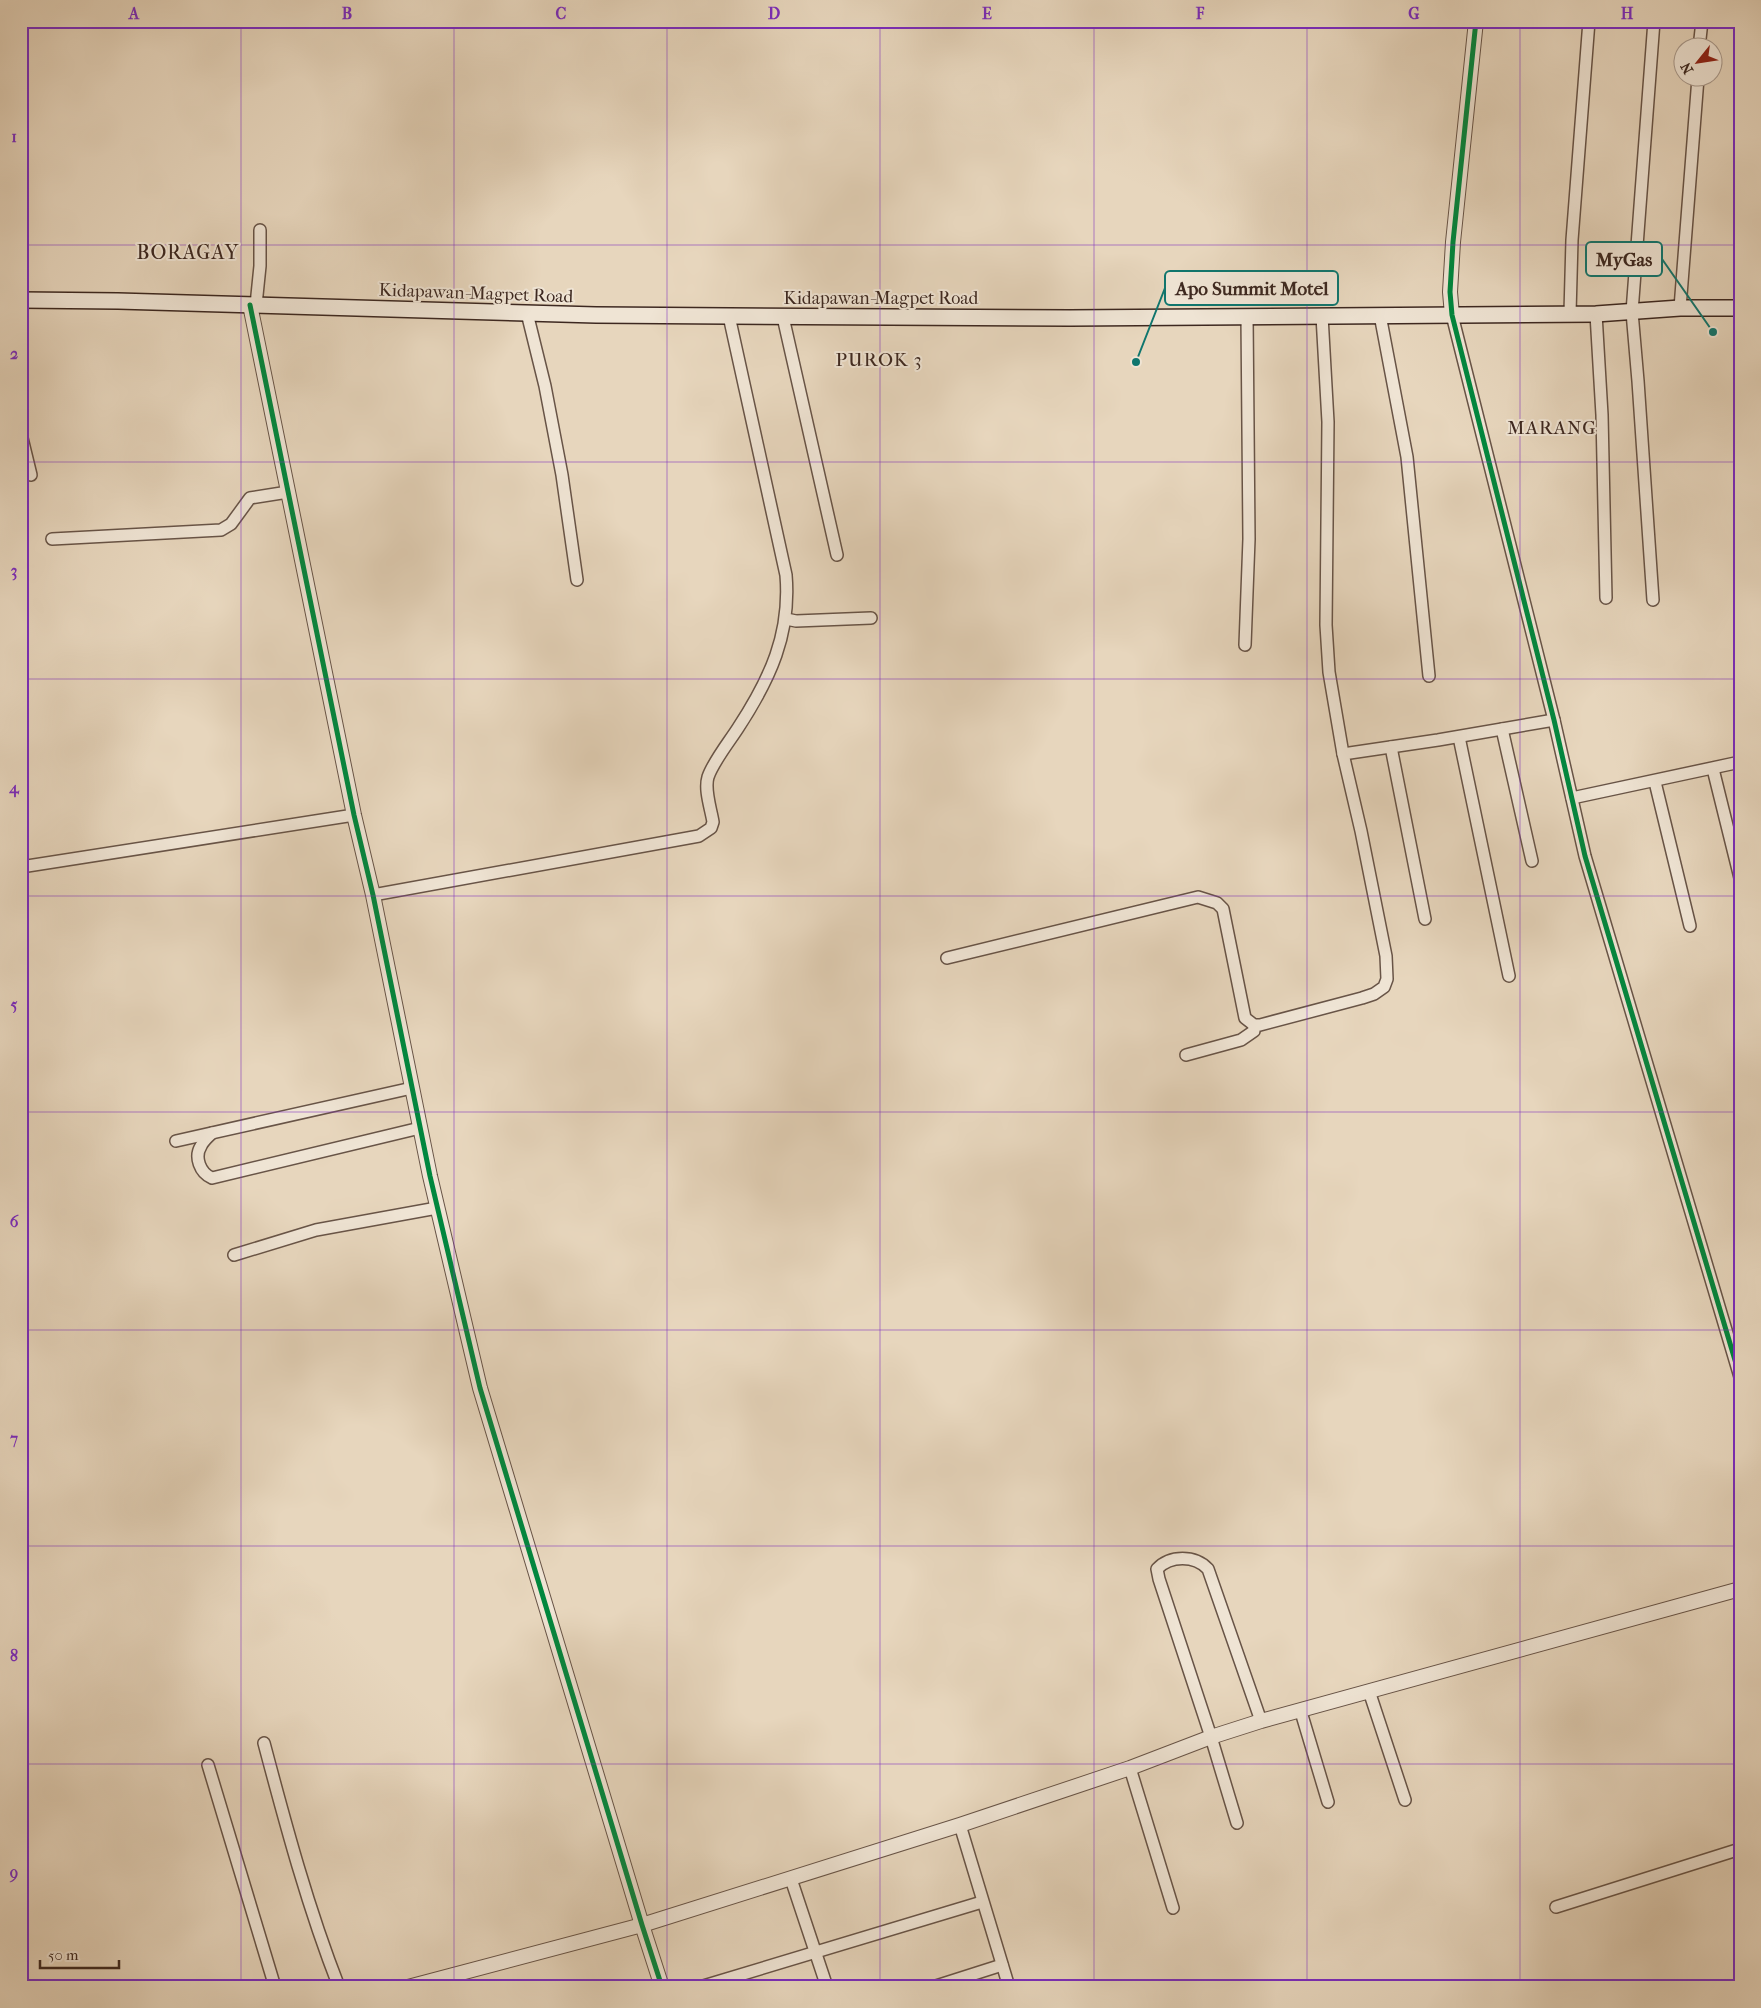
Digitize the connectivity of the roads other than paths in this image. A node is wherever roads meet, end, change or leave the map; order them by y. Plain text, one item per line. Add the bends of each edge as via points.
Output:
1 (1476, 21) edge
2 (1589, 21) edge
3 (1654, 21) edge
4 (1702, 21) edge
5 (1700, 38) edge
6 (1697, 88) edge
7 (260, 230) dead end
8 (21, 300) edge
9 (253, 305) junction
10 (1680, 308) junction
11 (1740, 310) edge
12 (1632, 312) junction
13 (527, 313) junction
14 (1570, 313) junction
15 (1596, 314) junction
16 (1380, 315) junction
17 (1452, 315) junction
18 (729, 316) junction
19 (783, 316) junction
20 (1247, 316) junction
21 (1322, 316) junction
22 (21, 434) edge
23 (31, 475) dead end
24 (288, 492) junction
25 (52, 539) dead end
26 (836, 555) dead end
27 (577, 580) dead end
28 (1606, 598) dead end
29 (1653, 600) dead end
30 (871, 618) dead end
31 (786, 619) junction
32 (1245, 645) dead end
33 (1429, 676) dead end
34 (1554, 720) junction
35 (1502, 729) junction
36 (1459, 737) junction
37 (1391, 747) junction
38 (1343, 754) junction
39 (1740, 762) edge
40 (1713, 769) junction
41 (1655, 782) junction
42 (1572, 798) junction
43 (354, 816) junction
44 (1532, 861) dead end
45 (21, 867) edge
46 (1740, 878) edge
47 (373, 895) junction
48 (1426, 919) dead end
49 (1690, 926) dead end
50 (947, 958) dead end
51 (1509, 976) dead end
52 (1254, 1025) junction
53 (1186, 1055) dead end
54 (412, 1088) junction
55 (420, 1128) junction
56 (212, 1133) junction
57 (176, 1141) dead end
58 (437, 1208) junction
59 (234, 1255) dead end
60 (1740, 1377) edge
61 (1740, 1589) edge
62 (1369, 1691) junction
63 (1301, 1712) junction
64 (1261, 1721) junction
65 (1211, 1737) junction
66 (264, 1743) dead end
67 (208, 1765) dead end
68 (1130, 1768) junction
69 (1405, 1800) dead end
70 (1328, 1802) dead end
71 (1237, 1823) dead end
72 (960, 1825) junction
73 (1740, 1848) edge
74 (790, 1879) junction
75 (982, 1902) junction
76 (1556, 1907) dead end
77 (1173, 1908) dead end
78 (642, 1925) junction
79 (816, 1952) junction
80 (1002, 1965) junction
81 (276, 1987) edge
82 (339, 1987) edge
83 (408, 1987) edge
84 (662, 1987) edge
85 (700, 1987) edge
86 (827, 1987) edge
87 (933, 1987) edge
88 (1009, 1987) edge

1 - 17 street via 1453,242
2 - 14 street via 1572,240
3 - 12 street
4 - 5 street
6 - 10 street
7 - 9 street via 260,266
8 - 9 main road, Kidapawan-Magpet Road
9 - 13 main road, Kidapawan-Magpet Road
9 - 24 street
10 - 11 main road, Kidapawan-Magpet Road
10 - 12 main road, Kidapawan-Magpet Road
12 - 15 main road, Kidapawan-Magpet Road
12 - 29 street
13 - 18 main road, Kidapawan-Magpet Road
13 - 27 street via 562,475
14 - 15 main road, Kidapawan-Magpet Road
14 - 17 main road, Kidapawan-Magpet Road
15 - 28 street
16 - 17 main road, Kidapawan-Magpet Road
16 - 21 main road, Kidapawan-Magpet Road
16 - 33 street via 1407,457
17 - 34 street
18 - 19 main road, Kidapawan-Magpet Road
18 - 31 street via 786,575
19 - 20 main road, Kidapawan-Magpet Road
19 - 26 street
20 - 21 main road, Kidapawan-Magpet Road
20 - 32 street via 1249,539
21 - 38 street via 1328,422 1326,625 1329,672
22 - 23 street
24 - 25 street via 250,498 232,524 221,530
24 - 43 street
30 - 31 street
31 - 47 street via 779,646 754,703 708,778 713,822 706,833
34 - 35 street
34 - 42 street
35 - 36 street
35 - 44 street
36 - 37 street
36 - 51 street
37 - 38 street
37 - 48 street
38 - 52 street via 1386,956 1387,979 1384,987 1374,994
39 - 40 street
40 - 41 street
40 - 46 street
41 - 42 street
41 - 49 street
42 - 60 street via 1586,856
43 - 45 street
43 - 47 street
47 - 54 street
50 - 52 street via 1198,897 1209,899 1217,903 1225,915 1245,1018
52 - 53 street via 1254,1031 1241,1040
54 - 55 street
54 - 56 street
55 - 56 street via 212,1178 201,1169 198,1159 202,1143
55 - 58 street
56 - 57 street
58 - 59 street via 316,1230
58 - 78 street via 480,1388
61 - 62 street
62 - 63 street
62 - 69 street
63 - 64 street
63 - 70 street
64 - 65 street
64 - 65 street via 1208,1569 1203,1563 1190,1559 1168,1561 1157,1569 1159,1580
65 - 68 street
65 - 71 street
66 - 82 street via 302,1882
67 - 81 street
68 - 72 street
68 - 77 street
72 - 74 street
72 - 75 street
73 - 76 street
74 - 78 street
74 - 79 street
75 - 79 street
75 - 80 street
78 - 83 street
78 - 84 street
79 - 85 street
79 - 86 street
80 - 87 street
80 - 88 street

